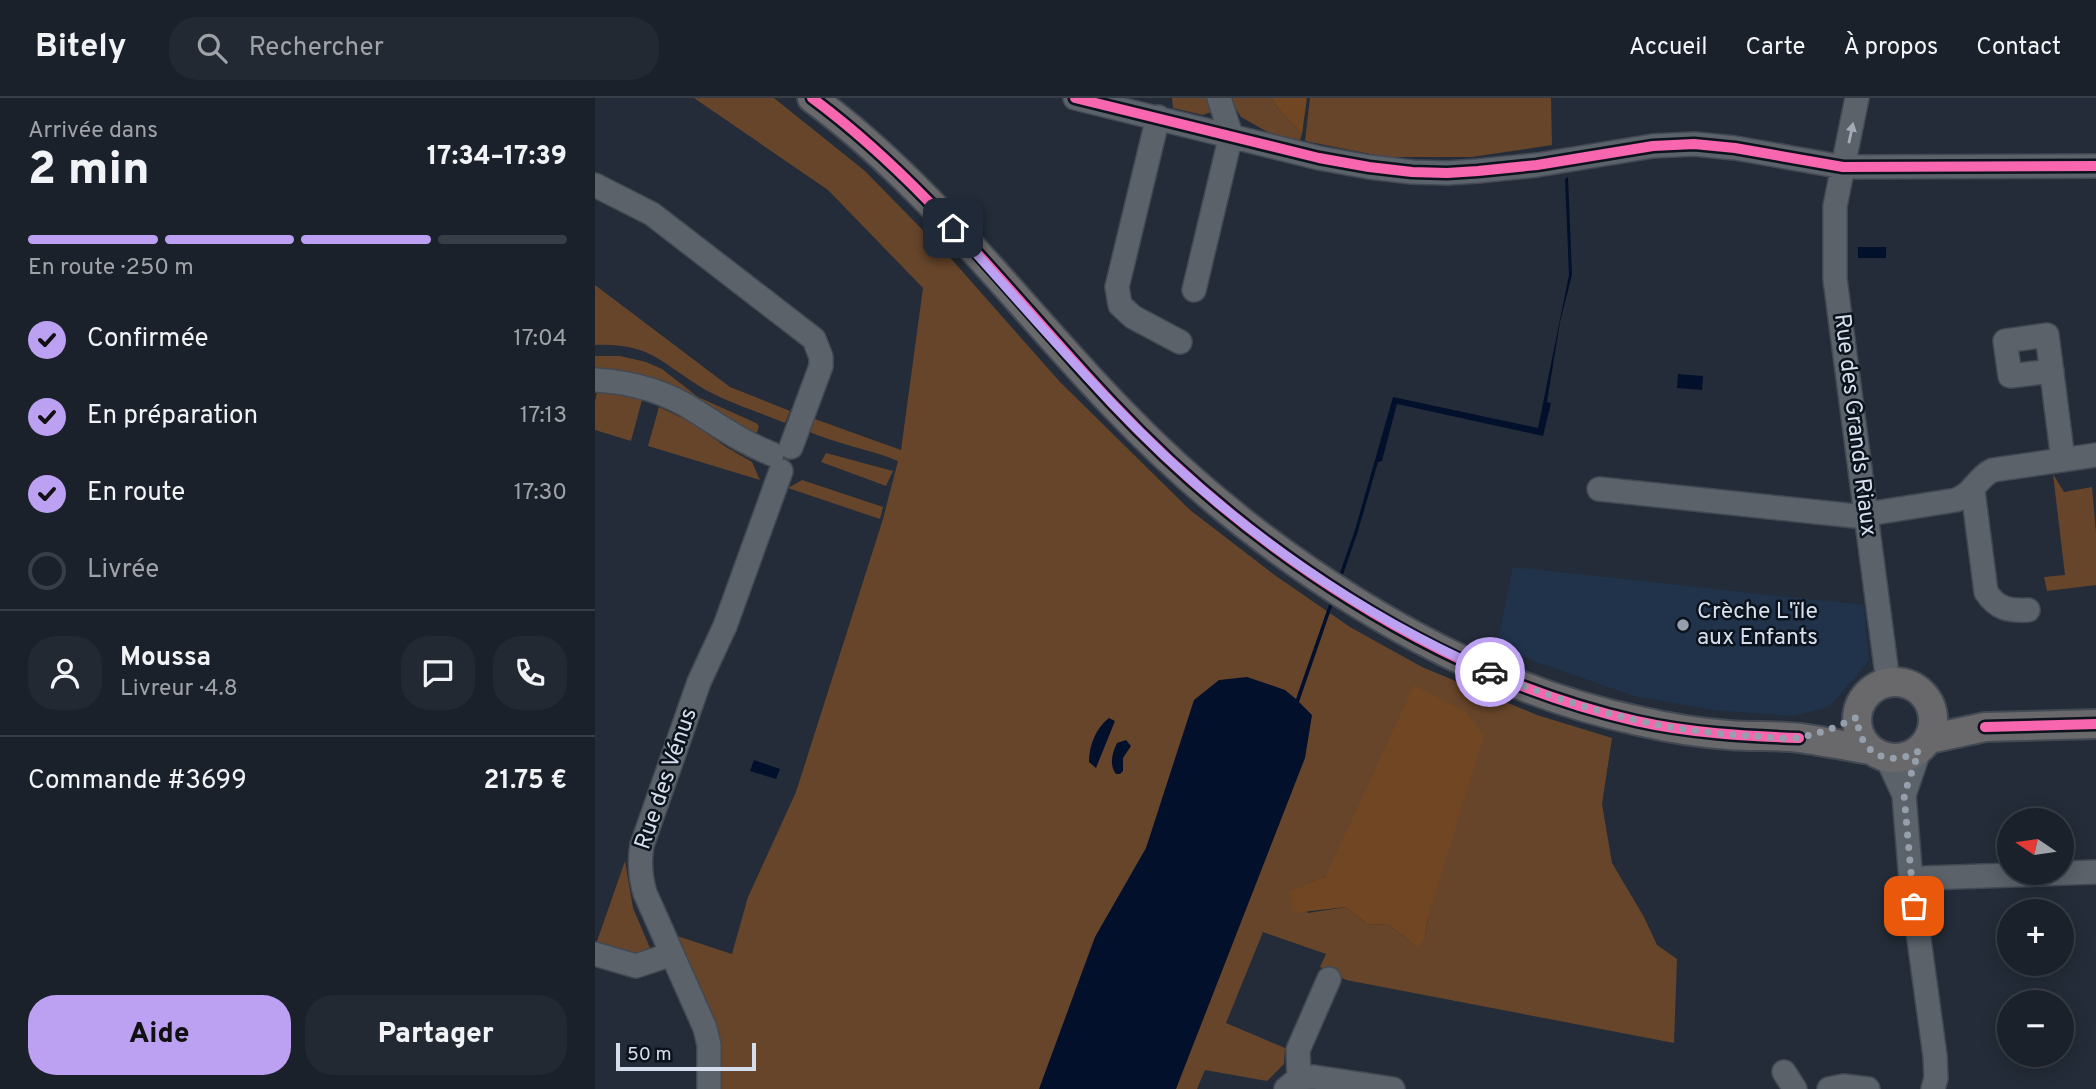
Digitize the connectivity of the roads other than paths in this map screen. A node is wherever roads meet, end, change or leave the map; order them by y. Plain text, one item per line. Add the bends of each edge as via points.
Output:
1 (812, 98) edge
2 (1075, 98) edge
3 (1219, 98) edge
4 (1857, 98) edge
5 (1158, 117) junction
6 (1231, 135) junction
7 (2096, 166) edge
8 (1843, 167) junction
9 (595, 185) edge
10 (1194, 290) dead end
11 (1180, 342) dead end
12 (2052, 370) dead end
13 (595, 380) edge
14 (775, 455) junction
15 (2096, 455) edge
16 (2063, 460) junction
17 (1599, 489) dead end
18 (1973, 491) junction
19 (1865, 515) junction
20 (2028, 610) dead end
21 (1888, 682) junction
22 (1931, 707) junction
23 (1857, 717) junction
24 (2096, 724) edge
25 (1985, 727) junction
26 (1799, 738) junction
27 (1924, 745) junction
28 (1879, 754) junction
29 (1904, 795) junction
30 (2096, 872) edge
31 (1910, 881) junction
32 (595, 954) edge
33 (672, 954) junction
34 (1329, 979) dead end
35 (1293, 1083) edge
36 (709, 1089) edge
37 (1393, 1089) edge
38 (1829, 1089) edge
39 (1868, 1089) edge
40 (1933, 1089) edge

1 - 26 main road via 897,168 1158,450 1237,518 1321,580 1450,653 1573,703 1684,730
2 - 5 street
3 - 6 street
8 -> 4 street, Rue des Grands Riaux
5 - 6 street
5 - 11 street via 1117,287 1120,305 1133,317
6 - 8 street via 1319,158 1424,172 1537,165 1653,146 1695,144
6 - 10 street
7 - 8 street
8 - 19 street, Rue des Grands Riaux via 1835,206 1835,279
9 - 14 street, Rue des Vénus via 652,214 814,339 821,366
12 - 16 street
13 - 14 street via 635,386 679,401 737,439
14 - 33 street, Rue des Vénus via 725,626 699,682 642,845 640,877
15 - 16 street
16 - 18 street via 1993,470
17 - 19 street
18 - 19 street via 1957,500
18 - 20 street via 1986,592 2002,609
19 - 21 street, Rue des Grands Riaux
21 - 22 main road via 1910,684
21 - 23 main road via 1870,691
22 - 25 main road
22 - 27 main road via 1933,729
23 - 26 main road
23 - 28 main road via 1862,740
24 - 25 main road
25 - 27 main road
26 - 28 main road
27 - 28 main road via 1899,759
27 - 29 street
28 - 29 street
29 - 31 street
30 - 31 street
31 - 40 street via 1935,1056
32 - 33 street via 636,966
33 - 36 street, Rue des Vénus via 705,1028
34 - 35 street via 1298,1050
35 - 37 street via 1314,1077
38 - 39 street

